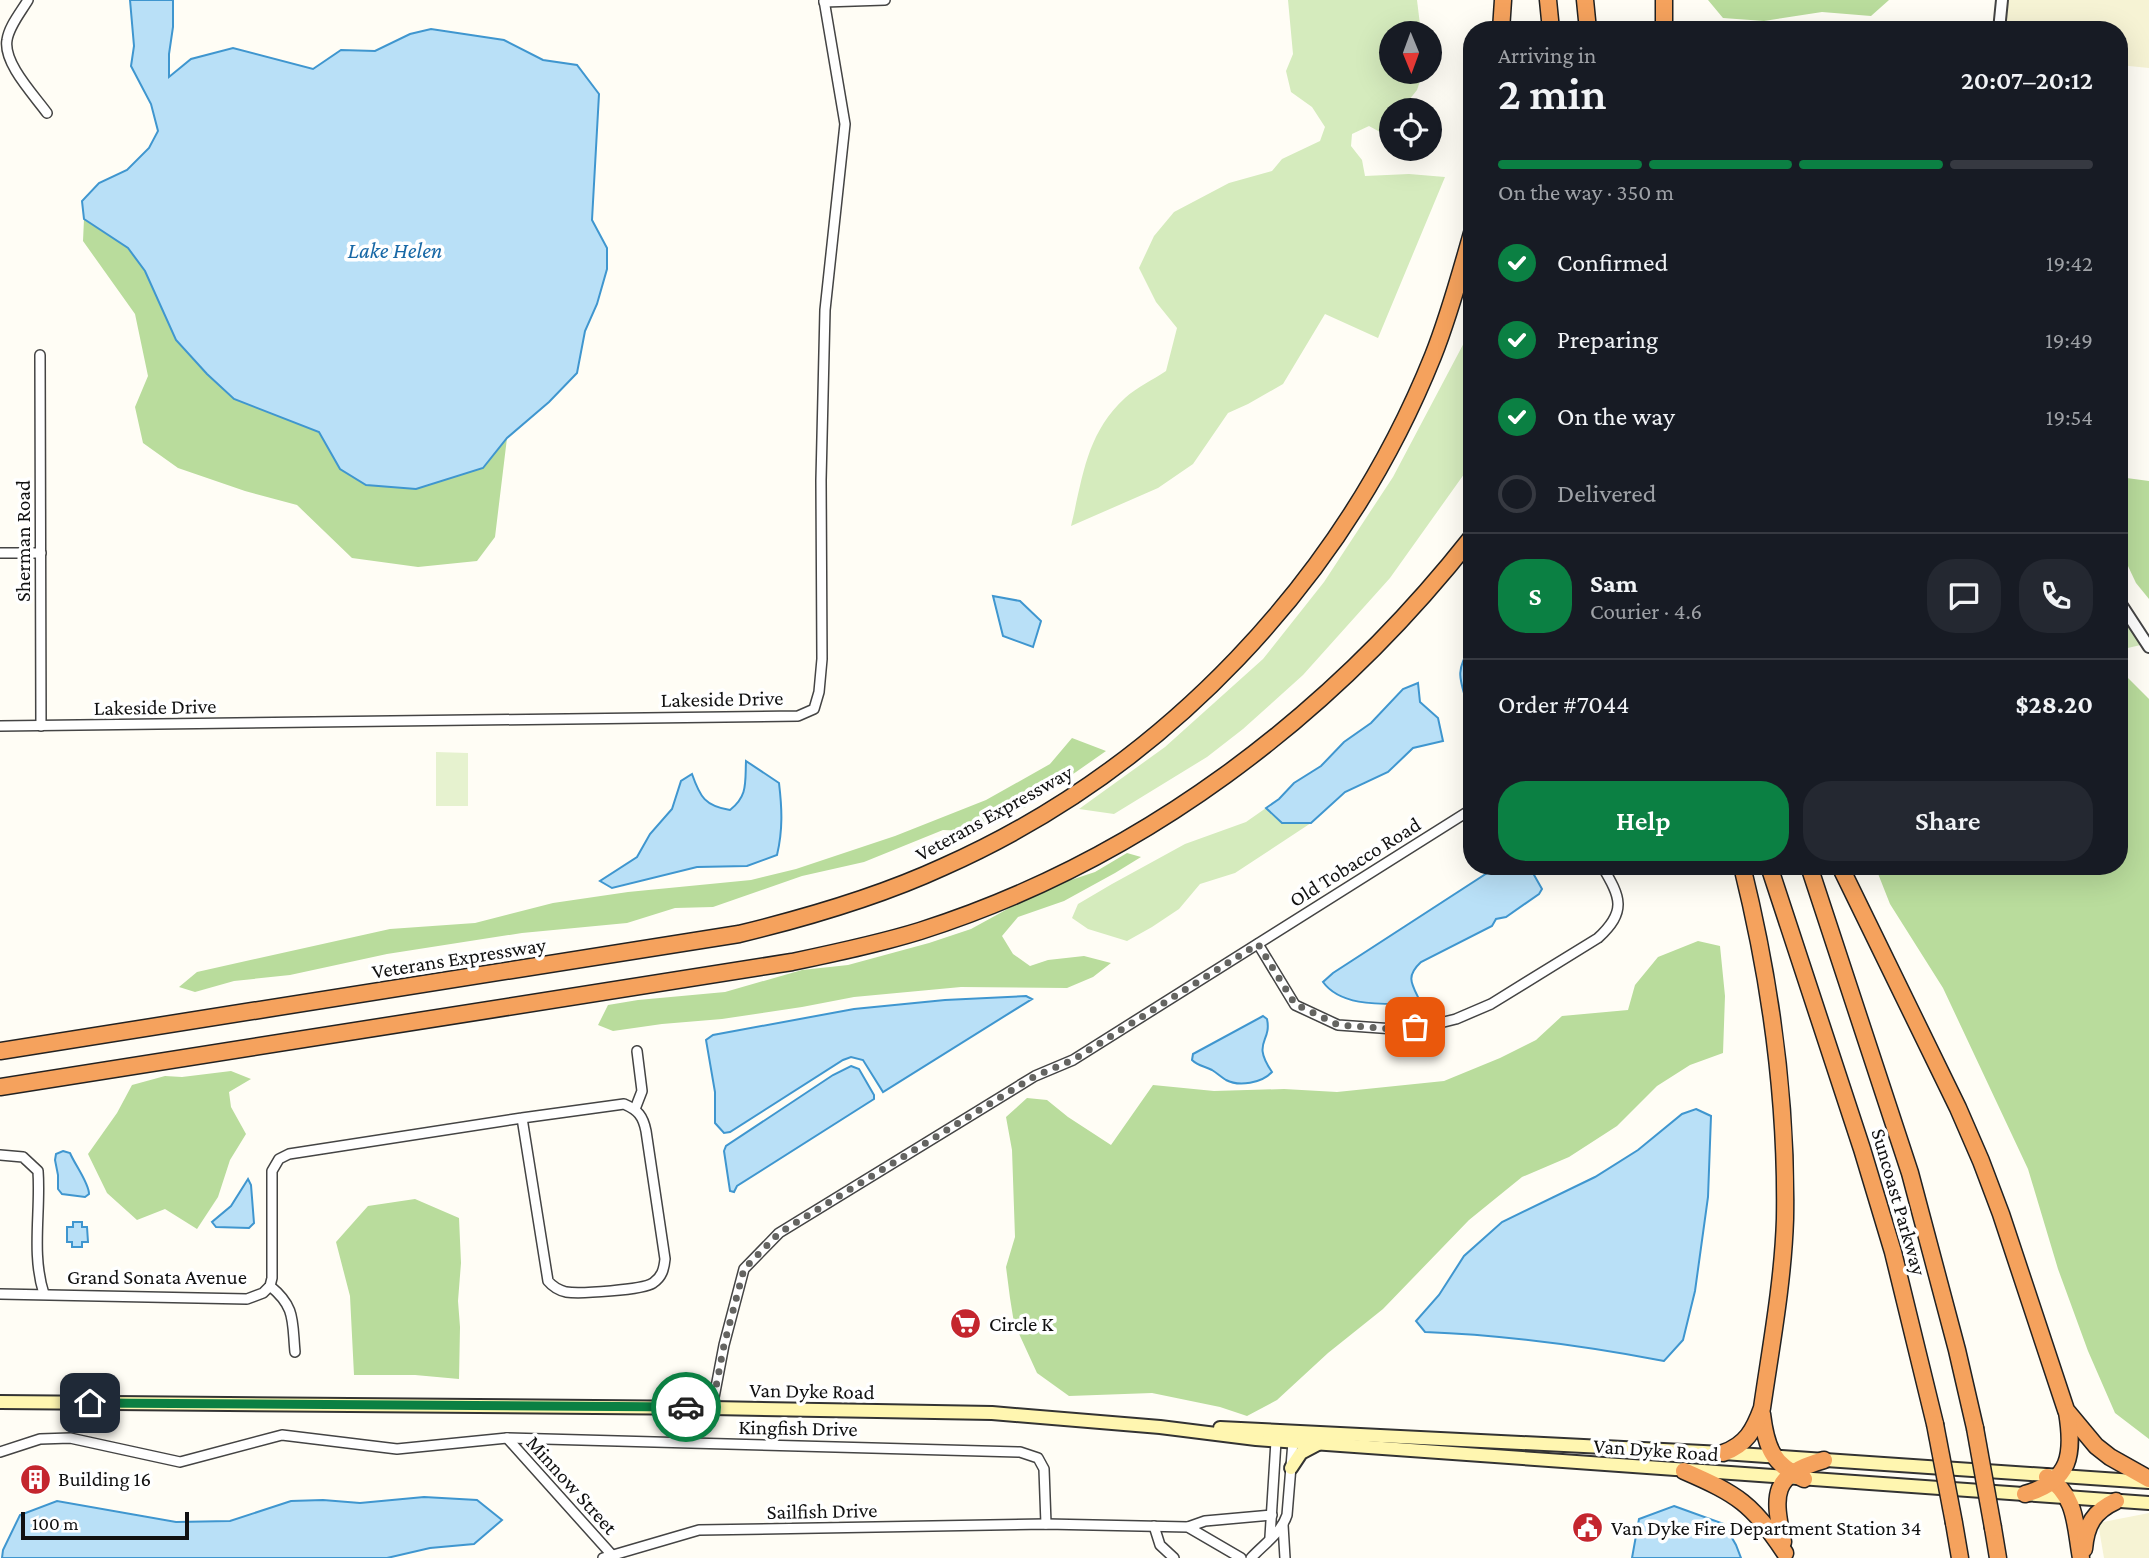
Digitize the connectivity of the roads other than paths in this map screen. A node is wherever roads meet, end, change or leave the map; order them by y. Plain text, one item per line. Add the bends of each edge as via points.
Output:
1 (28, 0) edge
2 (885, 0) edge
3 (1503, 0) edge
4 (1548, 0) edge
5 (1585, 0) edge
6 (1664, 0) edge
7 (2002, 0) edge
8 (824, 1) edge
9 (1502, 21) edge
10 (1550, 21) edge
11 (1587, 21) edge
12 (1664, 21) edge
13 (2000, 21) edge
14 (47, 113) dead end
15 (1463, 263) edge
16 (40, 355) dead end
17 (1463, 548) edge
18 (0, 553) edge
19 (41, 553) junction
20 (2128, 615) edge
21 (2149, 647) edge
22 (0, 726) edge
23 (41, 726) junction
24 (1463, 815) edge
25 (1607, 875) edge
26 (1744, 875) edge
27 (1772, 875) edge
28 (1812, 875) edge
29 (1844, 875) edge
30 (1258, 944) junction
31 (0, 1051) edge
32 (636, 1051) dead end
33 (0, 1087) edge
34 (635, 1109) junction
35 (522, 1118) junction
36 (0, 1155) edge
37 (270, 1286) junction
38 (0, 1294) edge
39 (44, 1294) junction
40 (295, 1352) dead end
41 (0, 1402) edge
42 (712, 1408) junction
43 (1762, 1408) junction
44 (2066, 1410) junction
45 (1160, 1427) junction
46 (1290, 1436) junction
47 (507, 1438) junction
48 (1276, 1441) junction
49 (1319, 1444) junction
50 (0, 1452) edge
51 (1723, 1453) junction
52 (1774, 1456) junction
53 (1824, 1460) junction
54 (1291, 1468) junction
55 (1684, 1471) junction
56 (1794, 1477) junction
57 (2052, 1477) junction
58 (2149, 1481) edge
59 (2025, 1494) junction
60 (2068, 1497) junction
61 (2116, 1501) junction
62 (2149, 1503) edge
63 (1272, 1514) junction
64 (1046, 1524) junction
65 (1283, 1525) junction
66 (1154, 1526) junction
67 (1188, 1527) junction
68 (1270, 1537) junction
69 (1786, 1556) edge
70 (607, 1557) edge
71 (1174, 1558) edge
72 (1241, 1558) edge
73 (1251, 1558) edge
74 (1285, 1558) edge
75 (1960, 1558) edge
76 (1998, 1558) edge
77 (2082, 1558) edge

1 - 14 street via 6,42 10,62
2 - 8 street
3 - 9 highway
4 - 10 highway
5 - 11 highway
6 - 12 highway
7 - 13 street
8 - 23 street, Lakeside Drive via 845,124 825,310 822,659 814,709 798,716
15 - 31 highway, Veterans Expressway via 1415,396 1370,482 1302,586 1234,662 1172,721 1099,778 1023,826 945,867 881,893 739,934
16 - 19 street, Sherman Road
17 - 33 highway via 1345,677 1224,777 1088,861 978,911 889,940 792,962
18 - 19 street
19 - 23 street, Sherman Road
20 - 21 street
22 - 23 street, Lakeside Drive
24 - 30 street, Old Tobacco Road
25 - 30 street via 1616,891 1618,914 1603,933 1491,1003 1436,1024 1394,1029 1338,1025 1295,1004
26 - 43 highway via 1772,1006 1784,1152 1782,1267
27 - 75 highway, Suncoast Parkway, bridge via 1878,1200 1935,1424
28 - 76 highway, Suncoast Parkway, bridge via 1934,1260 1975,1428
29 - 44 highway via 1981,1161
30 - 42 street, Old Tobacco Road via 1073,1060 1035,1076 779,1233 744,1269
32 - 34 street via 642,1092
34 - 35 street, Grand Sonata Avenue via 624,1104
34 - 35 street via 644,1119 665,1259 660,1276 641,1288 573,1293 548,1281
35 - 37 street, Grand Sonata Avenue via 279,1159 271,1178
36 - 39 street via 23,1157 38,1171 37,1252
37 - 39 street, Grand Sonata Avenue via 247,1299
37 - 40 street via 289,1307
38 - 39 street, Grand Sonata Avenue
41 - 42 main road, Van Dyke Road
42 - 45 main road, Van Dyke Road via 992,1413
43 - 51 highway via 1747,1439
43 - 52 highway via 1765,1438
44 - 57 highway via 2070,1448 2065,1467
44 - 58 highway via 2103,1451
45 - 46 main road, Van Dyke Road
45 - 48 main road, Van Dyke Road
46 - 48 main road, Van Dyke Road
46 - 49 main road, Van Dyke Road
46 - 51 main road, Van Dyke Road
46 - 54 street
47 - 50 street, Kingfish Drive via 397,1449 282,1435 180,1462 69,1438 40,1439
47 - 64 street, Kingfish Drive via 1020,1452 1038,1458 1044,1469
47 - 70 street, Minnow Street
48 - 63 street
49 - 54 main road via 1301,1454
49 - 55 main road, Van Dyke Road
51 - 52 main road, Van Dyke Road
52 - 53 main road, Van Dyke Road
52 - 56 highway
53 - 56 highway via 1804,1465
53 - 57 main road, Van Dyke Road
54 - 65 street
55 - 56 main road, Van Dyke Road
55 - 69 highway via 1726,1490 1753,1510
56 - 59 main road, Van Dyke Road
56 - 69 highway via 1777,1494
57 - 58 main road, Van Dyke Road
57 - 59 highway
57 - 60 highway
59 - 60 main road, Van Dyke Road
60 - 61 main road, Van Dyke Road
60 - 77 highway
61 - 62 main road, Van Dyke Road
61 - 77 highway via 2089,1522
63 - 67 street
63 - 68 street
64 - 66 street
64 - 70 street, Sailfish Drive via 699,1531
65 - 68 street
65 - 74 street
66 - 67 street
66 - 71 street via 1160,1545
67 - 72 street
68 - 73 street

